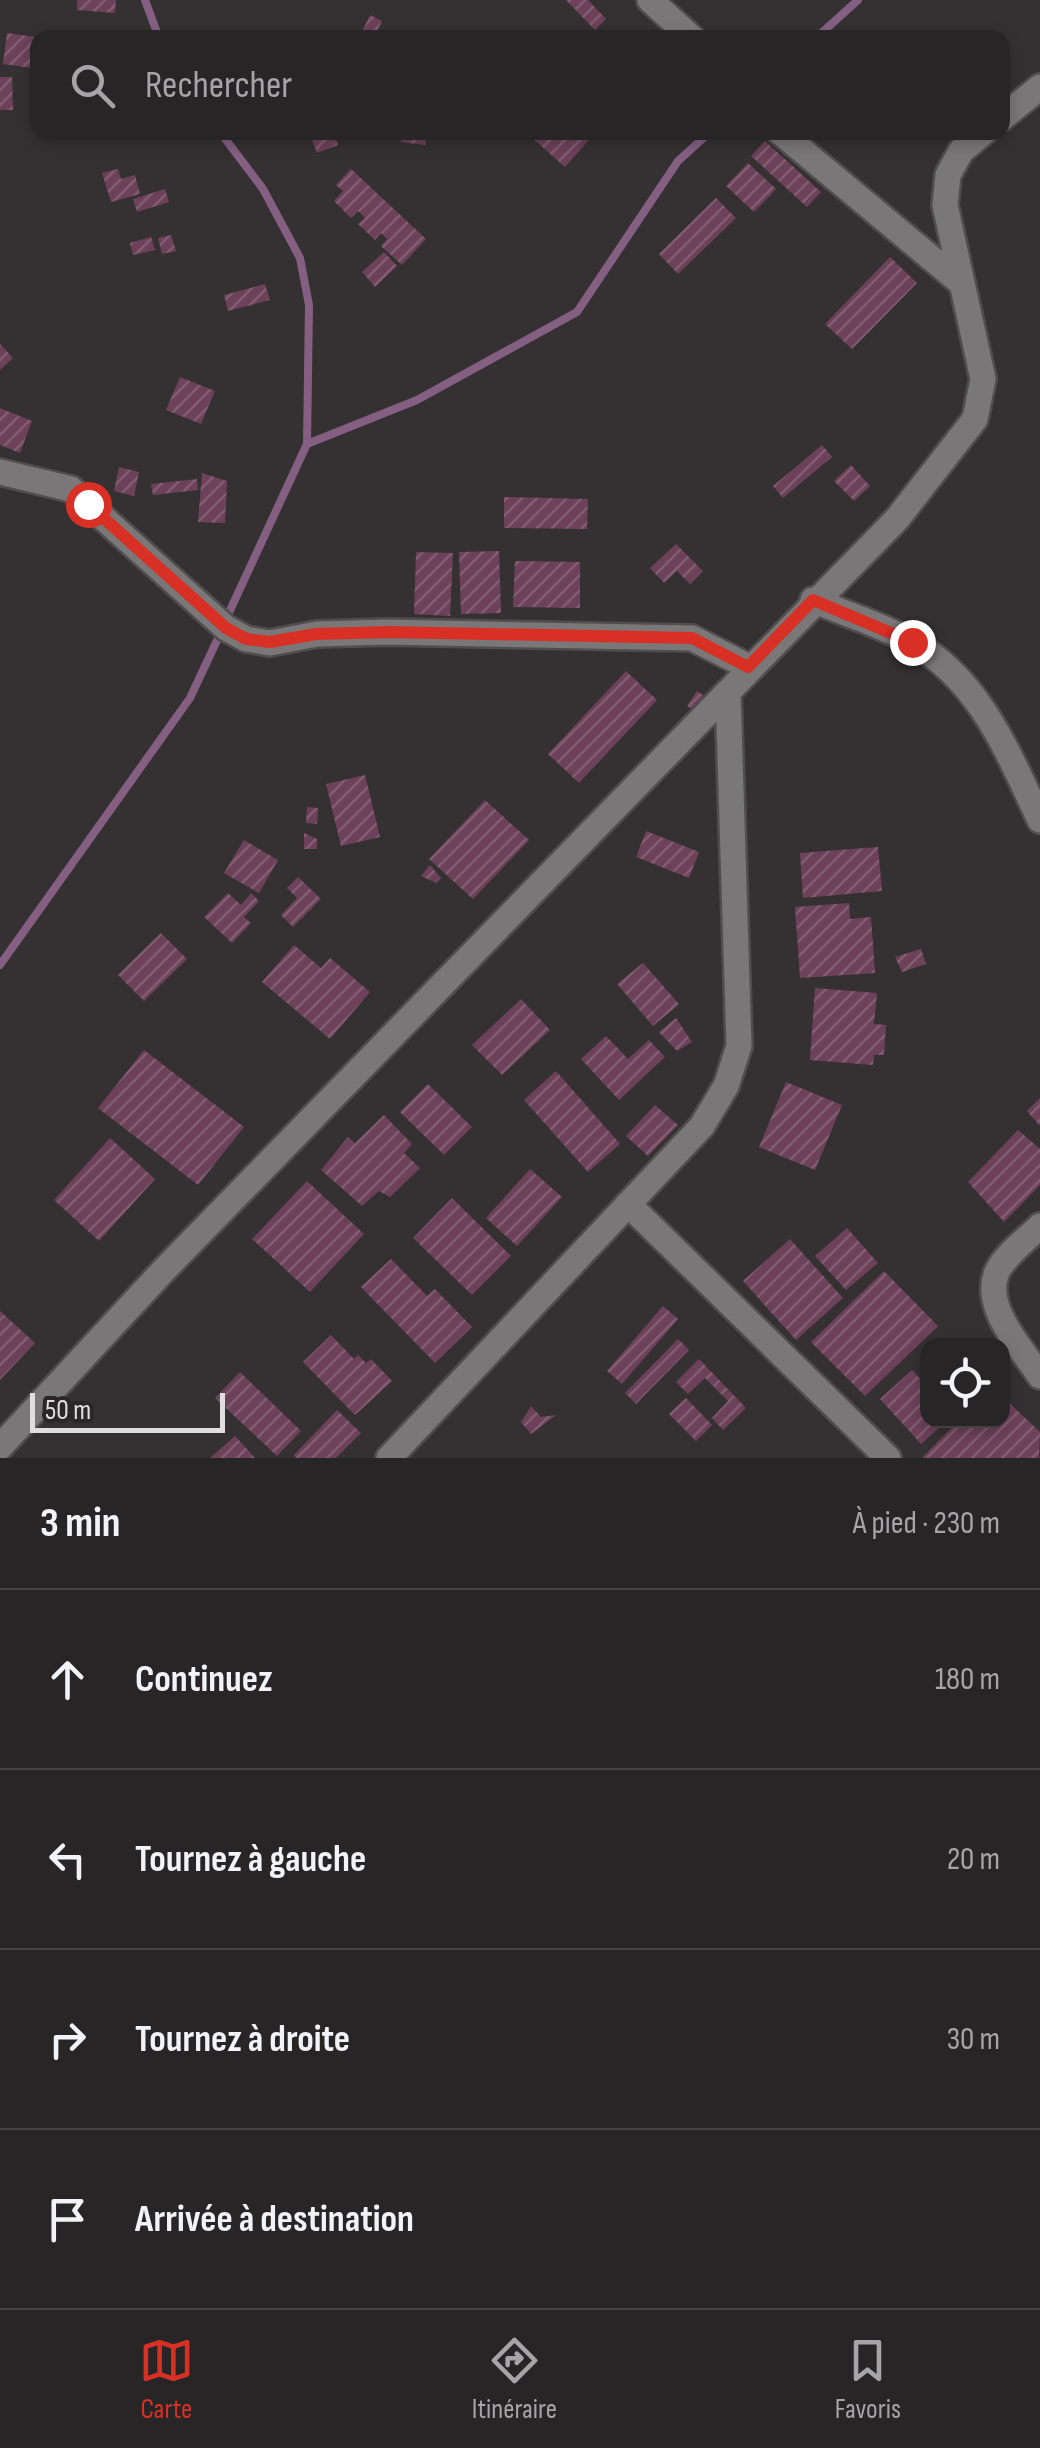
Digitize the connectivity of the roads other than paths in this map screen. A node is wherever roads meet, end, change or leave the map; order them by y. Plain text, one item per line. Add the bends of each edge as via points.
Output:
1 (650, 0) edge
2 (683, 30) edge
3 (1040, 87) edge
4 (1010, 111) edge
5 (790, 140) edge
6 (975, 140) edge
7 (960, 282) junction
8 (0, 472) edge
9 (813, 600) junction
10 (748, 667) junction
11 (728, 692) junction
12 (1040, 820) edge
13 (628, 1204) junction
14 (1040, 1226) edge
15 (1040, 1376) edge
16 (0, 1447) edge
17 (389, 1458) edge
18 (888, 1458) edge

1 - 2 street
3 - 4 street
5 - 7 street
6 - 7 street via 948,175 946,206
7 - 9 street via 983,379 975,419 897,520
8 - 10 street via 71,490 246,639 388,632 692,638
9 - 10 street
9 - 12 street via 912,642 947,668 988,712
10 - 11 street
11 - 13 street via 739,1046 702,1126
11 - 16 street
13 - 17 street
13 - 18 street
14 - 15 street via 998,1270 993,1290 999,1313

